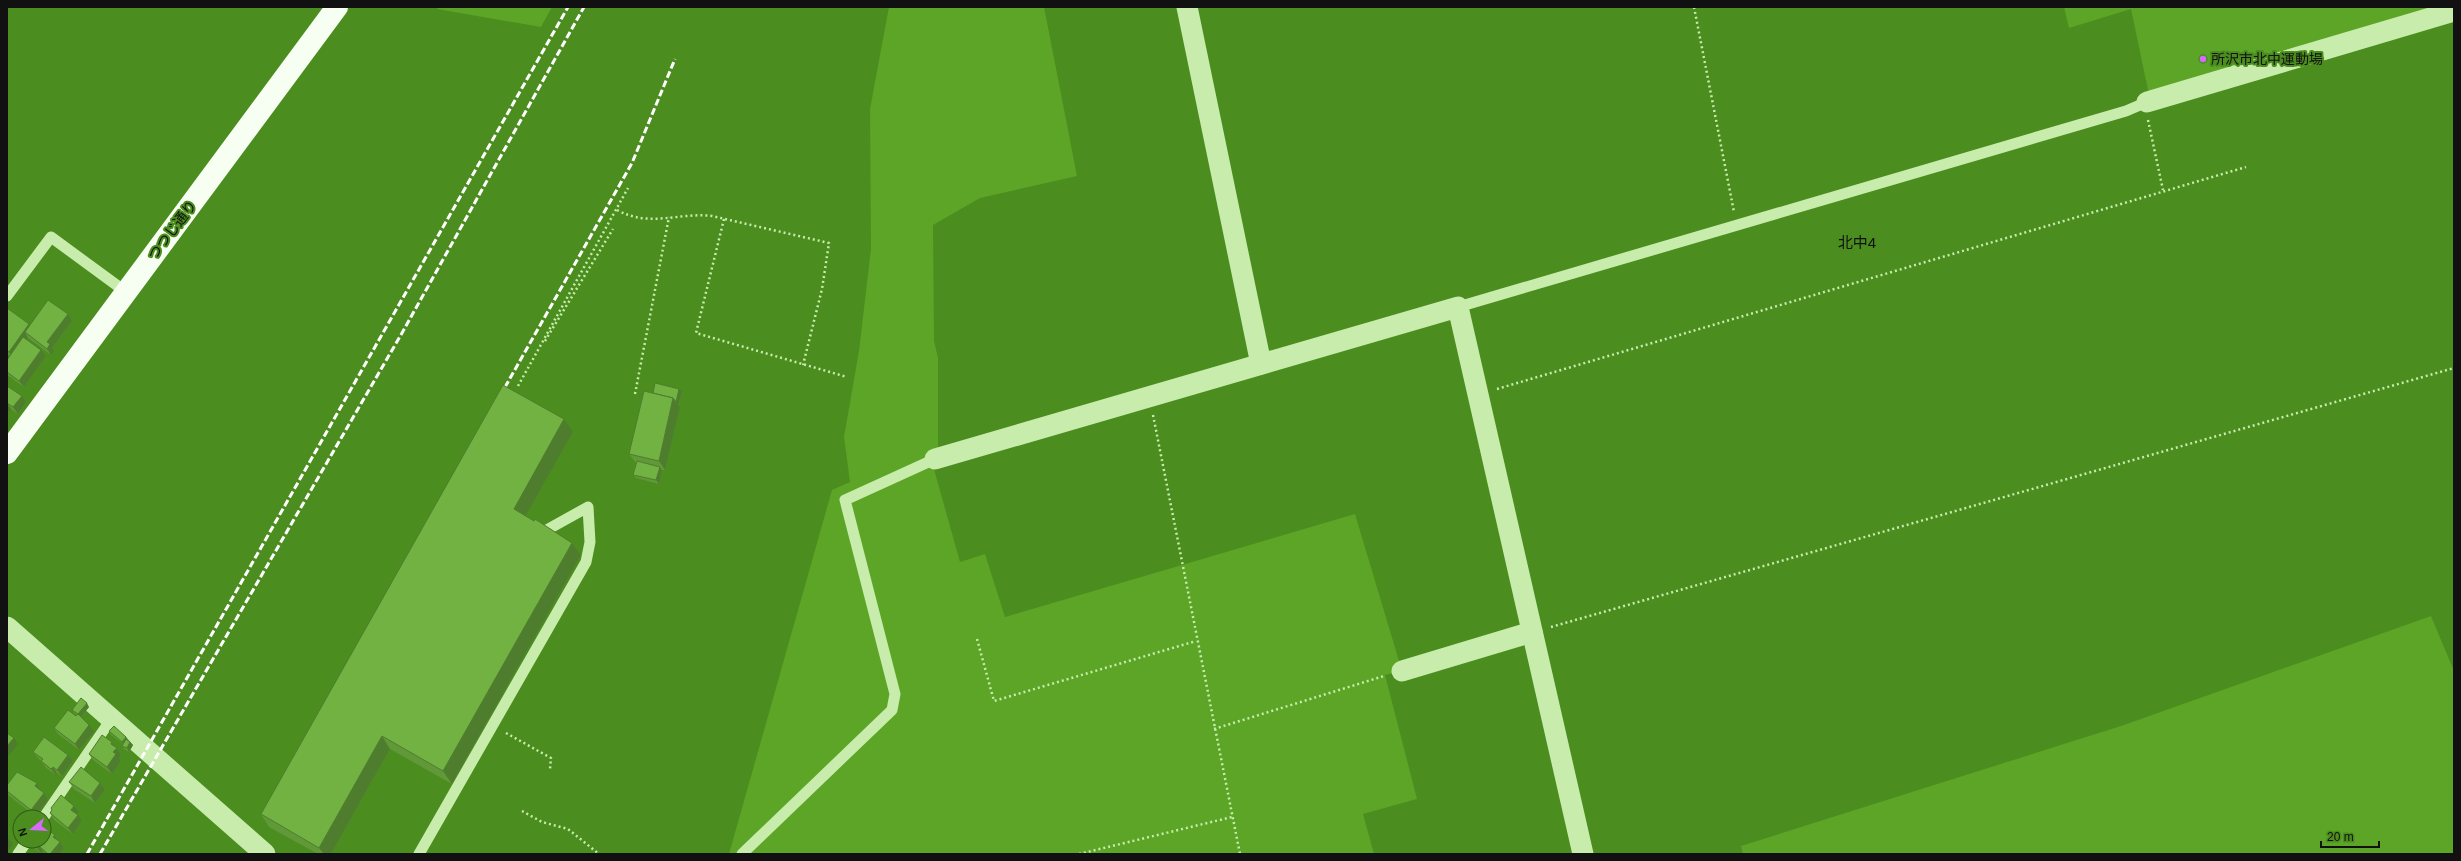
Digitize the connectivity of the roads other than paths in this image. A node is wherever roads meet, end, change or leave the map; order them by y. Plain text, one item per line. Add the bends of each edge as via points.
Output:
1 (338, 7) edge
2 (1187, 7) edge
3 (2454, 11) edge
4 (2147, 102) joint
5 (126, 292) junction
6 (7, 296) edge
7 (1458, 307) junction
8 (1261, 364) junction
9 (9, 445) edge
10 (935, 459) joint
11 (543, 532) edge
12 (7, 627) edge
13 (1532, 632) junction
14 (1402, 671) road end
15 (112, 718) junction
16 (49, 809) edge
17 (265, 854) edge
18 (419, 854) edge
19 (742, 854) edge
20 (1583, 854) edge

1 - 5 main road, つつじ通り
2 - 8 street
3 - 4 street
4 - 7 lane via 2126,111
5 - 6 lane via 51,237
5 - 9 main road, つつじ通り
7 - 8 street
7 - 13 street
8 - 10 street
10 - 19 lane via 845,500 895,694 892,710
11 - 18 lane via 588,507 590,542 586,562
12 - 15 street
13 - 14 street
13 - 20 street
15 - 16 lane
15 - 17 street

